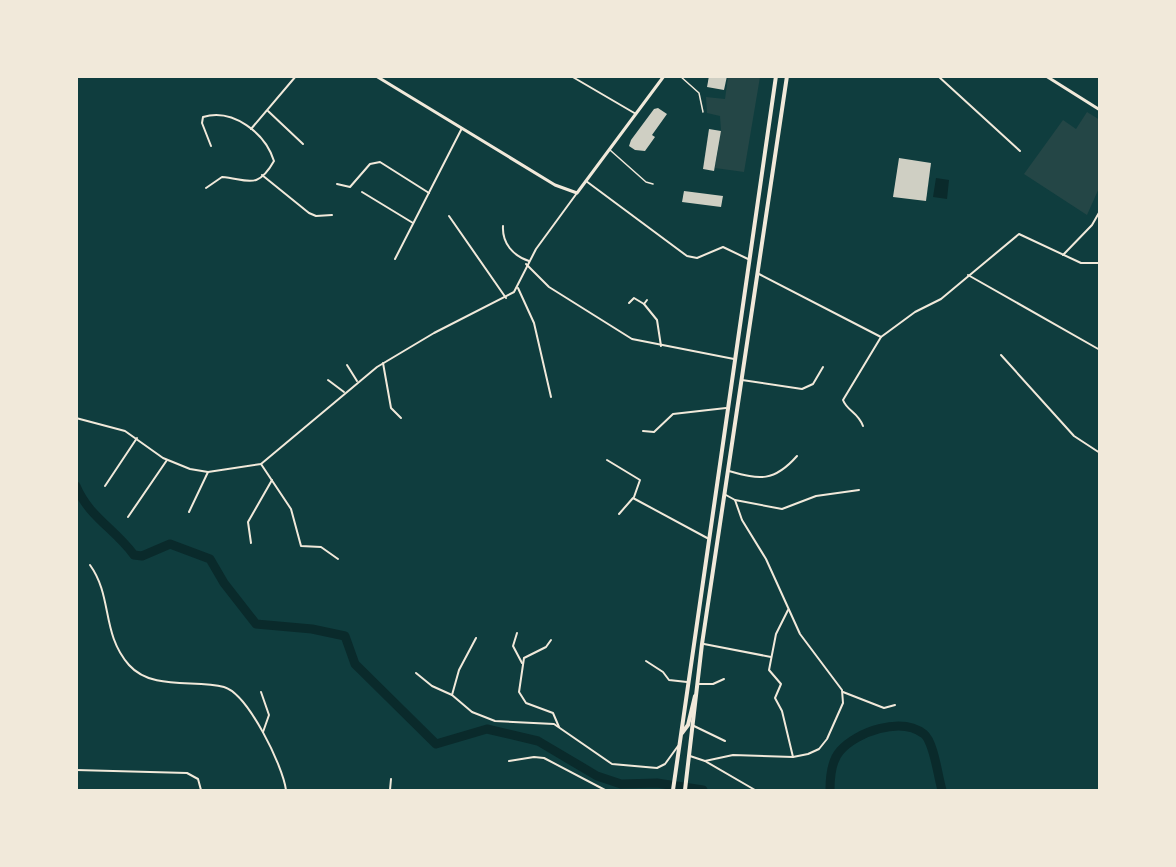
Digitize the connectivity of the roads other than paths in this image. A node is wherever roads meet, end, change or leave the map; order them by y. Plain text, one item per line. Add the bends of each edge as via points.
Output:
1 (296, 76) edge
2 (376, 76) edge
3 (571, 76) edge
4 (664, 76) edge
5 (680, 76) edge
6 (776, 76) edge
7 (787, 76) edge
8 (938, 76) edge
9 (1046, 77) edge
10 (267, 110) junction
11 (1100, 110) edge
12 (703, 112) dead end
13 (636, 114) junction
14 (462, 128) junction
15 (250, 129) junction
16 (303, 144) dead end
17 (211, 146) dead end
18 (610, 150) junction
19 (1020, 151) dead end
20 (262, 175) junction
21 (586, 181) junction
22 (337, 184) dead end
23 (653, 184) dead end
24 (206, 189) dead end
25 (362, 192) dead end
26 (429, 193) junction
27 (577, 193) junction
28 (1100, 211) edge
29 (332, 215) dead end
30 (449, 216) dead end
31 (413, 223) junction
32 (503, 226) dead end
33 (1063, 255) junction
34 (395, 259) dead end
35 (750, 260) junction
36 (528, 263) junction
37 (1100, 263) edge
38 (756, 272) junction
39 (968, 275) junction
40 (518, 288) junction
41 (506, 298) junction
42 (647, 300) dead end
43 (629, 303) dead end
44 (644, 304) junction
45 (881, 336) junction
46 (661, 346) junction
47 (1100, 350) edge
48 (1001, 355) dead end
49 (734, 359) junction
50 (383, 363) junction
51 (347, 365) dead end
52 (822, 367) dead end
53 (328, 380) dead end
54 (357, 381) junction
55 (741, 381) junction
56 (344, 392) junction
57 (551, 396) dead end
58 (726, 408) junction
59 (76, 418) edge
60 (401, 418) dead end
61 (863, 426) dead end
62 (643, 431) dead end
63 (137, 438) junction
64 (1100, 453) edge
65 (797, 456) dead end
66 (607, 459) dead end
67 (167, 460) junction
68 (261, 464) junction
69 (729, 471) junction
70 (208, 472) junction
71 (272, 480) junction
72 (105, 486) dead end
73 (859, 490) dead end
74 (726, 495) junction
75 (633, 498) junction
76 (735, 500) junction
77 (189, 512) dead end
78 (619, 514) dead end
79 (128, 517) dead end
80 (709, 539) junction
81 (251, 543) dead end
82 (338, 558) dead end
83 (90, 565) dead end
84 (788, 610) junction
85 (517, 633) dead end
86 (476, 638) dead end
87 (551, 640) dead end
88 (702, 644) junction
89 (771, 657) junction
90 (646, 661) dead end
91 (522, 663) junction
92 (416, 673) dead end
93 (724, 679) dead end
94 (688, 682) junction
95 (698, 687) junction
96 (261, 692) dead end
97 (843, 692) junction
98 (452, 695) junction
99 (896, 705) dead end
100 (694, 726) junction
101 (560, 728) junction
102 (263, 732) junction
103 (682, 733) junction
104 (725, 741) dead end
105 (680, 744) junction
106 (690, 756) junction
107 (793, 757) junction
108 (508, 761) dead end
109 (705, 761) junction
110 (76, 770) edge
111 (391, 779) dead end
112 (201, 790) edge
113 (286, 790) edge
114 (390, 790) edge
115 (605, 790) edge
116 (673, 790) edge
117 (685, 790) edge
118 (755, 790) edge

1 - 10 street
2 - 14 street
3 - 13 street
4 - 13 street
5 - 12 lane via 701,97
6 - 35 main road
7 - 38 main road
8 - 19 street
9 - 11 street
10 - 15 street
10 - 16 street
13 - 18 street
14 - 26 street
14 - 27 street via 555,185
15 - 17 street via 232,117 204,116 202,123
15 - 20 street via 274,159
18 - 21 street
18 - 23 lane
20 - 24 street via 246,183 222,177
20 - 29 street via 309,213
21 - 27 street
21 - 35 street via 687,256 697,258 723,247
22 - 26 street via 350,187 370,164 380,162
25 - 31 street
26 - 31 street
27 - 36 street
28 - 33 street
30 - 41 street
31 - 34 street
32 - 36 street via 510,248
33 - 37 street via 1081,263
33 - 39 street via 1019,234
35 - 49 main road
36 - 40 street
36 - 46 street via 549,288 616,330 632,339
38 - 45 street
38 - 55 main road
39 - 45 street via 941,299
39 - 47 street
40 - 41 street
40 - 57 street via 534,323
41 - 50 street via 449,324
42 - 44 street
43 - 44 street via 634,298
44 - 46 street via 657,320
45 - 61 street via 843,400
46 - 49 street
48 - 64 street via 1074,436
49 - 58 main road
50 - 54 street
50 - 60 street via 391,408
51 - 54 street
52 - 55 street via 813,384 802,389
53 - 56 street
54 - 56 street
55 - 69 main road
56 - 68 street
58 - 62 street via 673,414 654,432
58 - 80 main road
59 - 63 street via 121,429
63 - 67 street
63 - 72 street
65 - 69 street via 782,471 763,478
66 - 75 street via 640,480
67 - 70 street via 190,470
67 - 79 street
68 - 70 street
68 - 71 street
69 - 74 main road
70 - 77 street
71 - 81 street via 248,522
71 - 82 street via 294,516 301,546 321,547
73 - 76 street via 816,496 782,509
74 - 76 street
74 - 88 main road
75 - 78 street
75 - 80 street
76 - 84 street
80 - 94 main road
83 - 102 street via 102,582 111,638 128,664 147,678 227,688
84 - 89 street via 776,634
84 - 97 street via 805,643
85 - 91 street via 513,646
86 - 98 street via 459,670
87 - 91 street
88 - 89 street
88 - 95 main road
89 - 107 street via 769,673 781,684 775,698
90 - 94 street via 669,680
91 - 101 street via 522,700 553,712
92 - 98 street
93 - 95 street
94 - 103 main road
95 - 100 main road
95 - 103 main road via 688,725
96 - 102 street via 269,715
97 - 99 street via 884,708
97 - 107 street via 841,711 827,739 813,752
98 - 101 street via 472,712 495,721 547,723
100 - 104 street
100 - 106 main road
101 - 105 street via 615,765 657,768 665,764
102 - 113 street via 281,768
103 - 105 main road
105 - 116 main road
106 - 109 street
106 - 117 main road
107 - 109 street via 733,755
108 - 115 street via 544,758
109 - 118 street
110 - 112 street via 191,774 198,779
111 - 114 street

